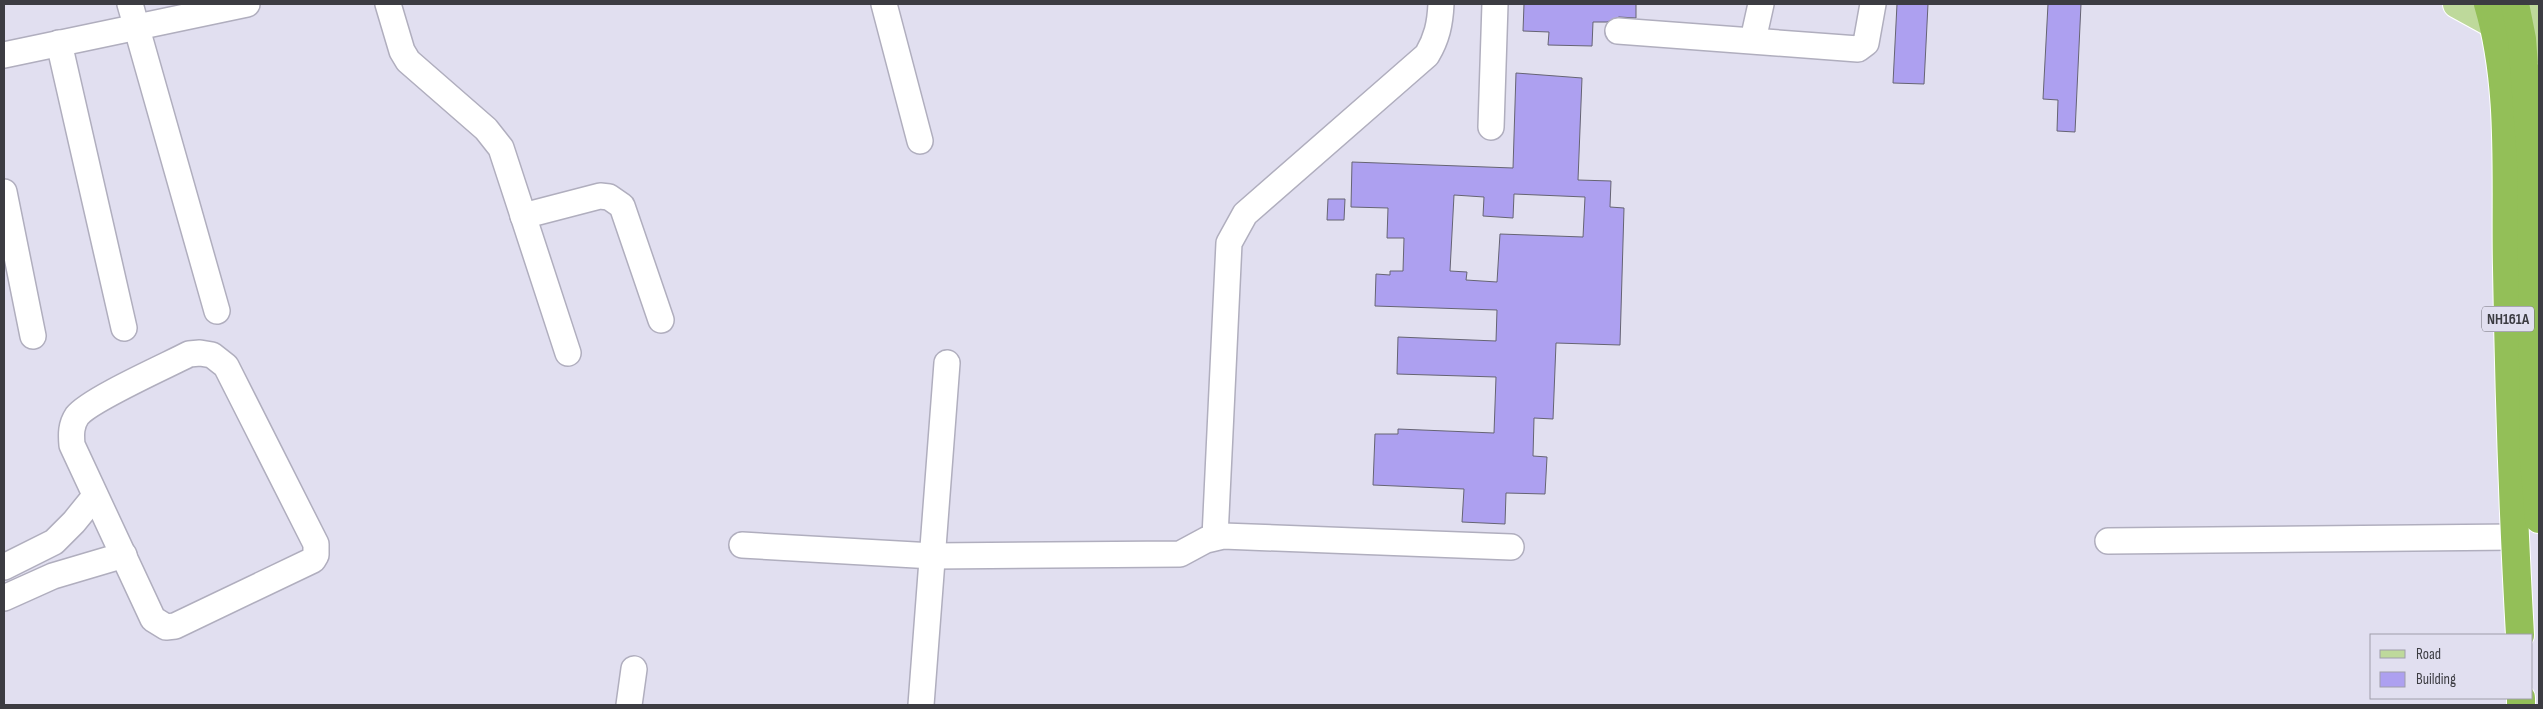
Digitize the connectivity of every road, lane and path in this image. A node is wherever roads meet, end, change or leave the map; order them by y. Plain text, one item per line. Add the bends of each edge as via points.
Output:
1 (247, 4) edge
2 (388, 4) edge
3 (884, 4) edge
4 (1441, 4) edge
5 (1495, 4) edge
6 (1761, 4) edge
7 (1873, 4) edge
8 (2457, 4) edge
9 (133, 15) edge
10 (2491, 15) edge
11 (2524, 20) edge
12 (1618, 31) dead end
13 (1753, 40) junction
14 (59, 42) junction
15 (4, 55) edge
16 (1491, 127) dead end
17 (920, 141) dead end
18 (4, 192) edge
19 (523, 216) junction
20 (217, 311) dead end
21 (661, 320) dead end
22 (124, 328) dead end
23 (34, 336) dead end
24 (568, 353) dead end
25 (947, 364) dead end
26 (96, 496) junction
27 (2539, 519) edge
28 (2514, 536) junction
29 (1215, 537) junction
30 (2108, 541) dead end
31 (742, 545) dead end
32 (1511, 547) dead end
33 (124, 555) junction
34 (932, 556) junction
35 (4, 567) edge
36 (4, 598) edge
37 (2520, 634) edge
38 (634, 668) dead end
39 (629, 705) edge
40 (921, 705) edge

1 - 9 street
2 - 19 street via 408,61 494,137 501,148
3 - 17 street
4 - 29 street via 1440,26 1427,55 1245,214 1229,244
5 - 16 street
6 - 13 street
7 - 13 street via 1866,43 1858,49
8 - 10 main road
9 - 14 street
9 - 20 street
10 - 11 main road
10 - 28 highway, NH161A via 2504,108
11 - 27 highway, NH161A via 2531,161 2534,461
12 - 13 street
14 - 15 street
14 - 22 street
18 - 23 street
19 - 21 street via 600,196 617,200 622,206
19 - 24 street
25 - 34 street
26 - 33 street
26 - 33 street via 72,445 73,423 78,414 189,354 212,355 226,366 317,550 313,560 166,627 153,620
26 - 35 street via 54,542
28 - 30 street
28 - 37 highway, NH161A
29 - 32 street
29 - 34 street via 1180,554
31 - 34 street
33 - 36 street via 53,576
34 - 40 street
38 - 39 street

